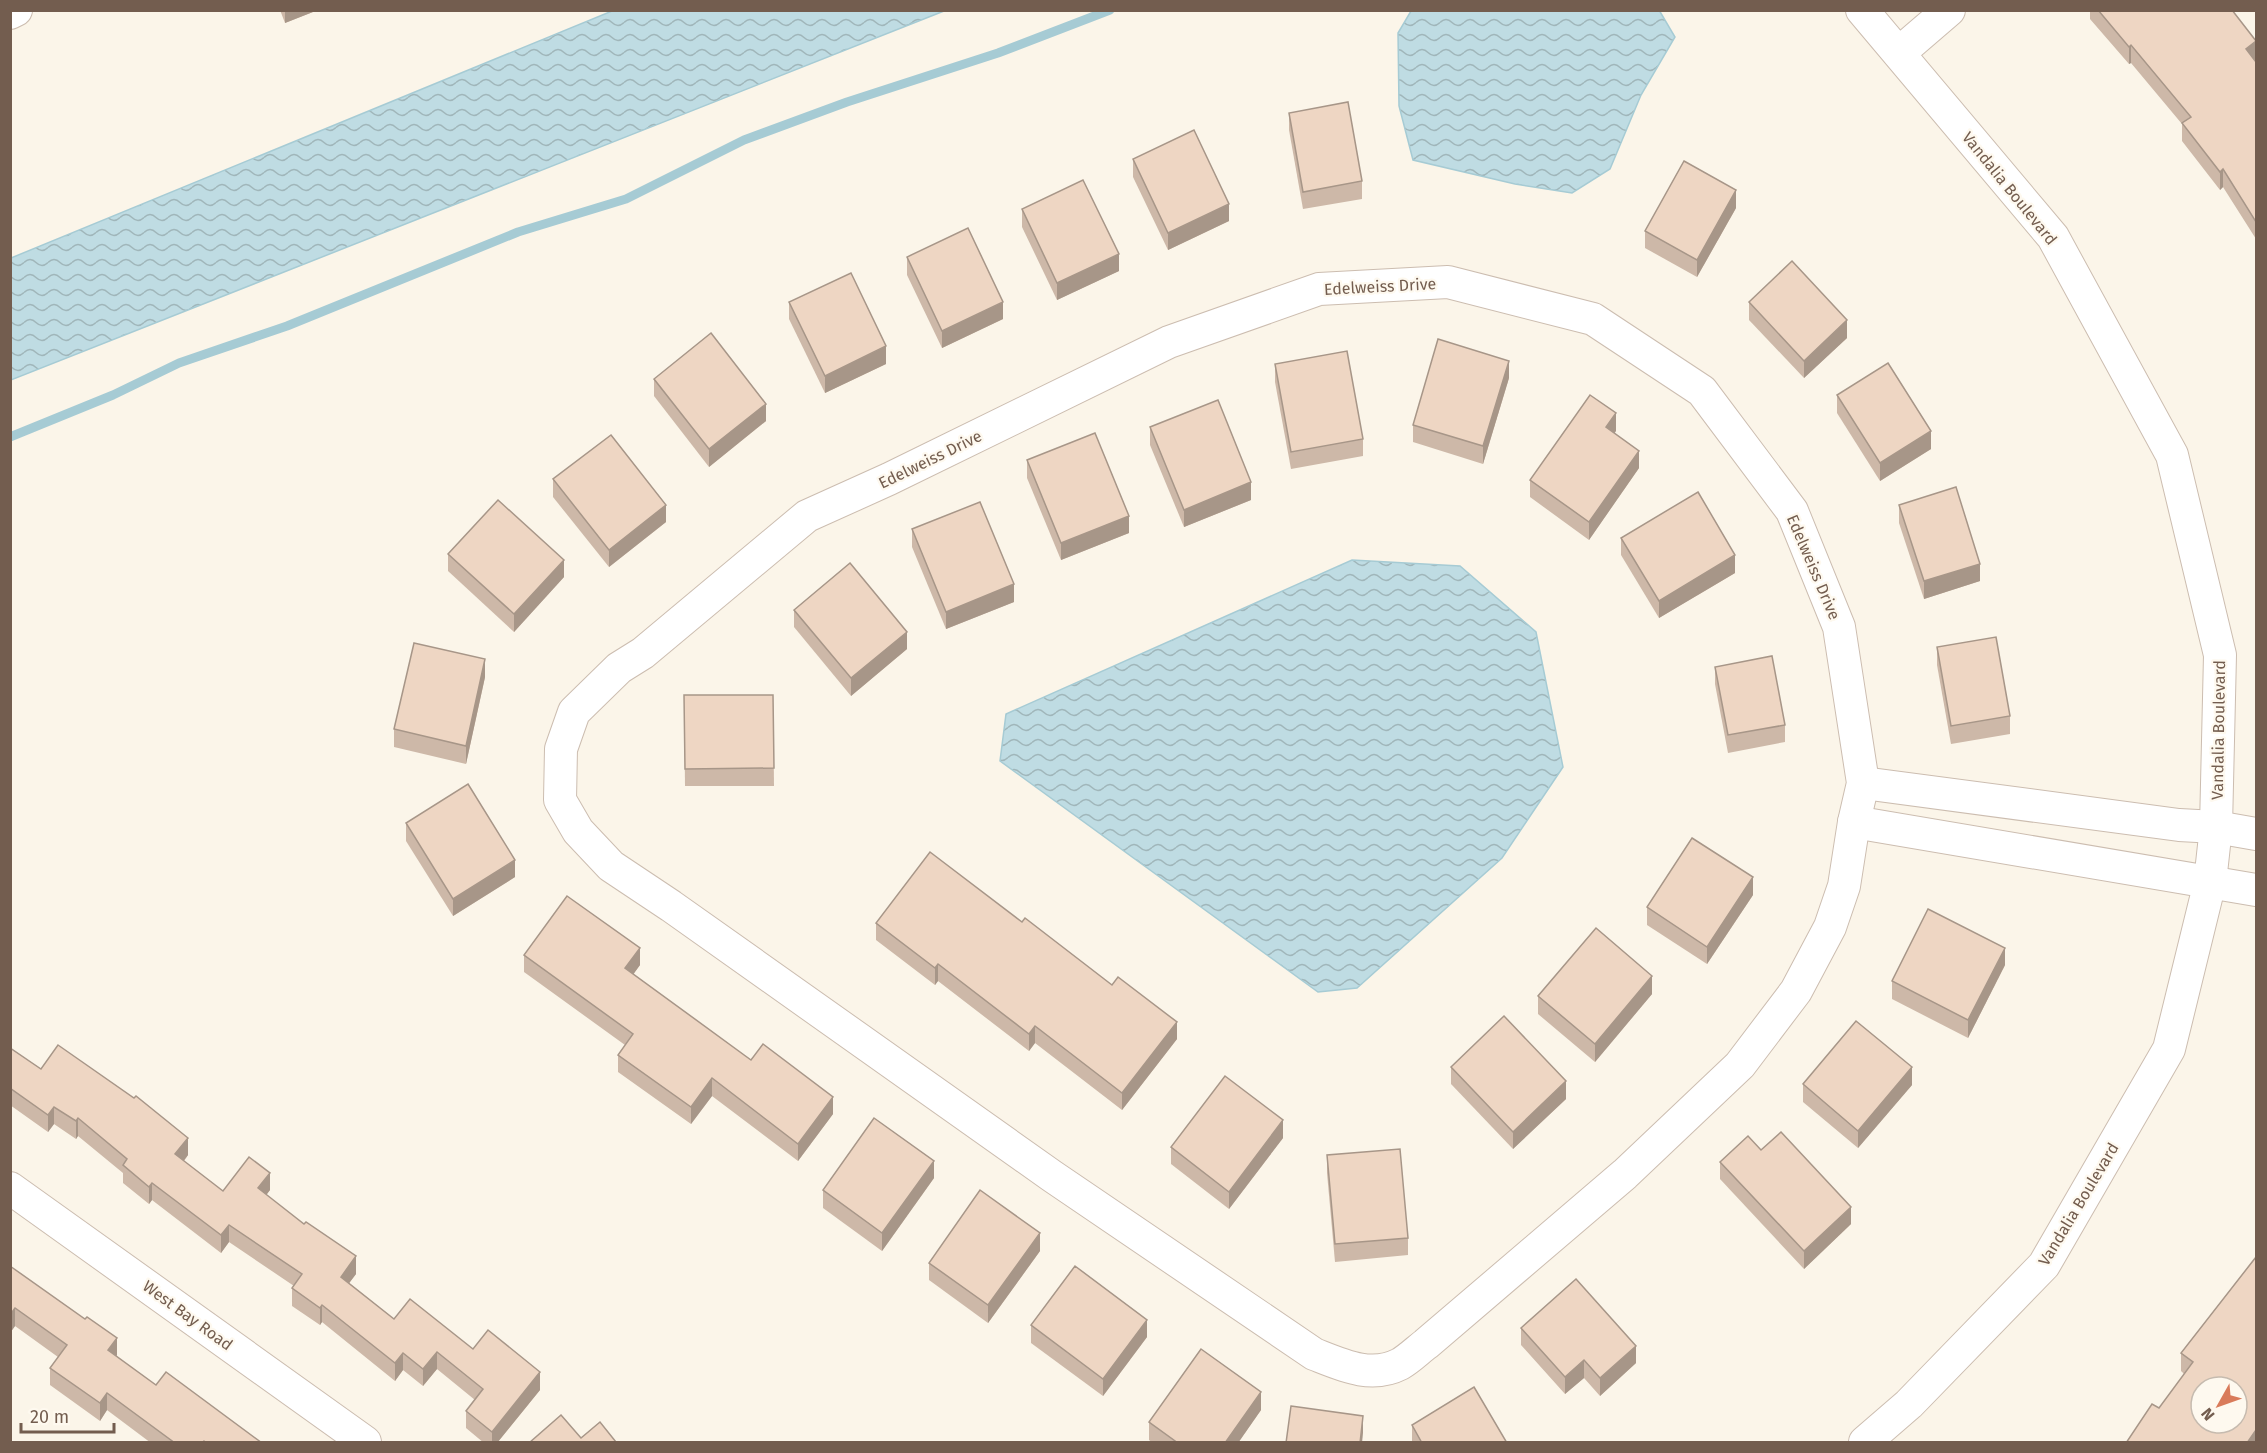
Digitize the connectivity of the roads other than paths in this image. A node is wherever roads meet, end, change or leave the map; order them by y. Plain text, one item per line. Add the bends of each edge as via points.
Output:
1 (16, 10) edge
2 (1862, 10) edge
3 (1949, 10) edge
4 (10, 13) edge
5 (1899, 53) junction
6 (1863, 783) junction
7 (1854, 822) junction
8 (2216, 827) junction
9 (2256, 834) edge
10 (2210, 882) junction
11 (2256, 890) edge
12 (10, 1188) edge
13 (365, 1443) edge
14 (1865, 1443) edge

1 - 4 street
2 - 5 street, Vandalia Boulevard
3 - 5 street
5 - 8 street, Vandalia Boulevard via 2053,237 2172,455 2220,655
6 - 7 street, Edelweiss Drive
6 - 7 street, Edelweiss Drive via 1839,627 1792,511 1702,391 1593,319 1448,282 1319,289 1169,342 807,516 643,653 619,668 574,712 561,749 560,800 578,831 611,866 1052,1176 1314,1354 1355,1370 1379,1370 1400,1364 1426,1344 1625,1174 1740,1065 1796,991 1830,927 1844,886
6 - 8 street
7 - 10 street
8 - 9 street
8 - 10 street, Vandalia Boulevard
10 - 11 street
10 - 14 street, Vandalia Boulevard via 2169,1049 2044,1265 1909,1404
12 - 13 street, West Bay Road

